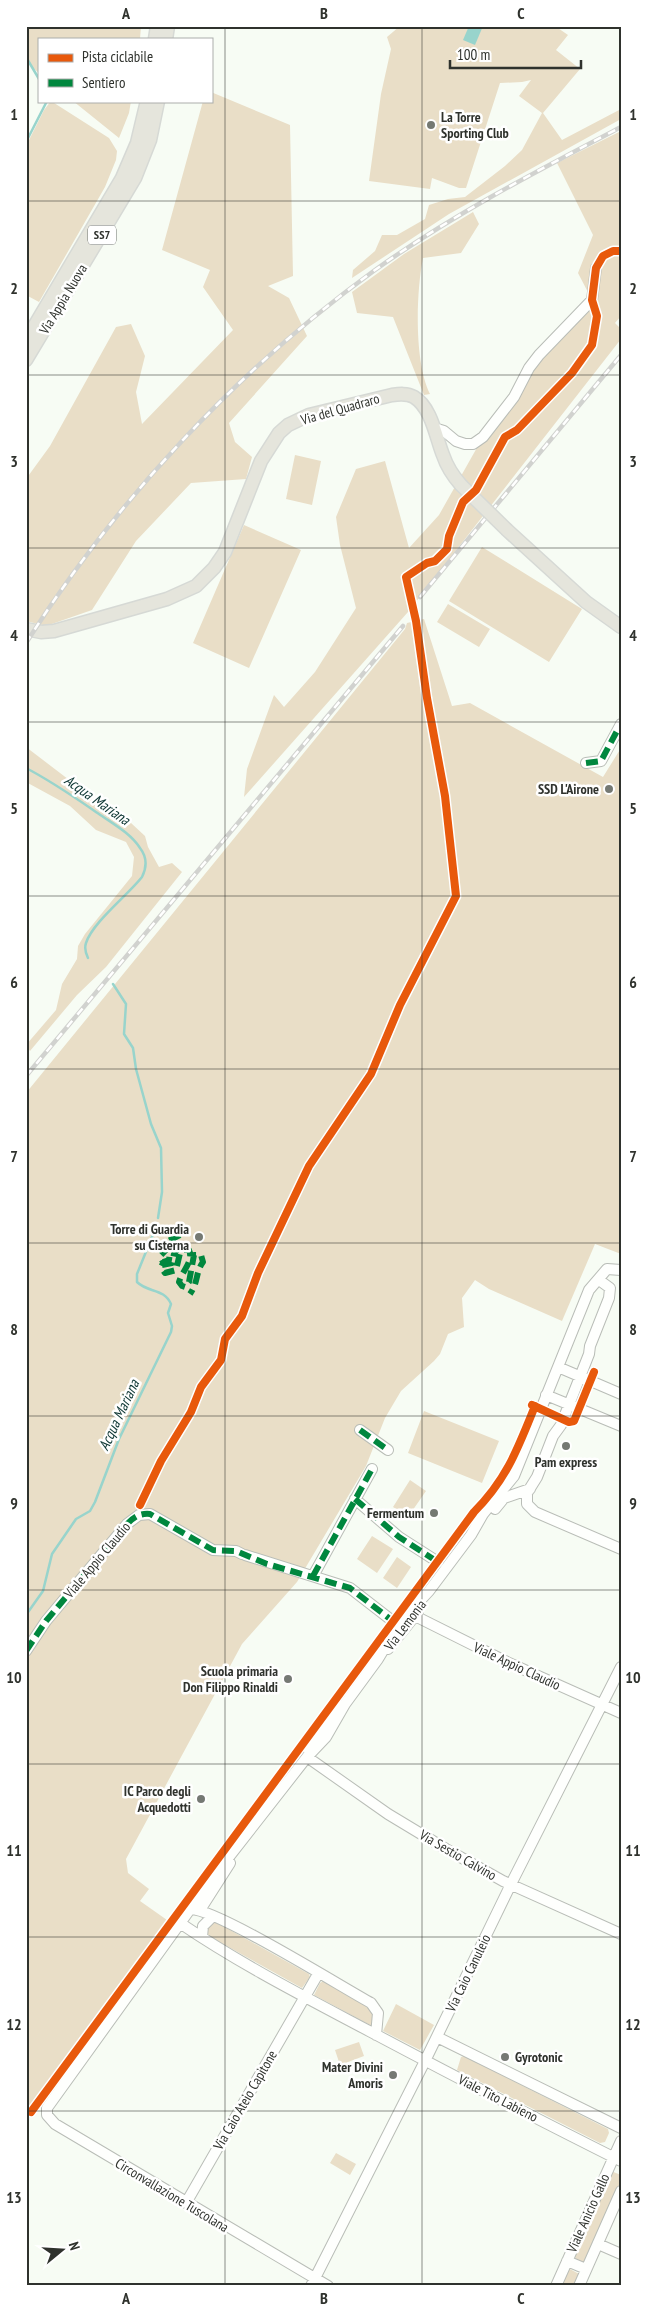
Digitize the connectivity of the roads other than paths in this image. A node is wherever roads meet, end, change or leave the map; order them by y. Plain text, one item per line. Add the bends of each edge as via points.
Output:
1 (147, 102) edge
2 (158, 102) edge
3 (596, 268) dead end
4 (26, 340) edge
5 (26, 360) edge
6 (434, 428) junction
7 (621, 627) edge
8 (26, 629) edge
9 (619, 726) edge
10 (586, 763) dead end
11 (621, 1270) edge
12 (599, 1280) junction
13 (558, 1366) junction
14 (580, 1376) junction
15 (621, 1394) edge
16 (546, 1395) junction
17 (569, 1405) junction
18 (621, 1426) edge
19 (360, 1430) dead end
20 (388, 1450) dead end
21 (372, 1469) dead end
22 (514, 1476) junction
23 (530, 1488) junction
24 (355, 1499) junction
25 (471, 1536) junction
26 (621, 1550) edge
27 (438, 1562) dead end
28 (312, 1576) junction
29 (429, 1591) junction
30 (415, 1616) junction
31 (399, 1622) junction
32 (26, 1650) edge
33 (621, 1667) edge
34 (602, 1705) junction
35 (621, 1713) edge
36 (307, 1757) junction
37 (511, 1884) junction
38 (195, 1910) junction
39 (213, 1916) junction
40 (180, 1923) junction
41 (621, 1934) edge
42 (202, 1937) junction
43 (318, 1974) junction
44 (305, 1997) junction
45 (376, 2035) junction
46 (437, 2036) junction
47 (425, 2061) junction
48 (52, 2100) joint
49 (621, 2128) edge
50 (621, 2141) edge
51 (617, 2159) edge
52 (621, 2191) edge
53 (186, 2203) junction
54 (598, 2244) junction
55 (621, 2254) edge
56 (567, 2261) junction
57 (586, 2269) junction
58 (313, 2282) edge
59 (328, 2286) edge
60 (556, 2286) edge
61 (579, 2286) edge

1 - 4 main road, Via Appia Nuova / SS7 via 137,143 122,178
2 - 5 main road, Via Appia Nuova / SS7 via 150,140 135,178
3 - 6 street via 592,300 539,355 514,397 483,437 473,444 465,444
6 - 7 main road, Via del Quadraro, bridge via 445,462 461,485 586,602
6 - 8 main road, Via del Quadraro via 421,403 413,396 403,394 329,409 294,421 279,433 266,451 225,552 201,582 178,595 54,631
9 - 10 street via 601,761
11 - 12 street via 607,1269
12 - 13 street, Via Lemonia via 589,1290
12 - 14 street via 608,1285 610,1296
13 - 14 street
13 - 16 street, Via Lemonia
14 - 15 street
14 - 17 street
16 - 17 street
16 - 22 street, Via Lemonia
17 - 18 street
17 - 23 street
19 - 20 street
21 - 24 street
22 - 23 street via 520,1485
22 - 25 street, Via Lemonia via 483,1514
23 - 25 street, Via Lemonia via 502,1500
23 - 26 street via 526,1500 532,1510
24 - 27 street via 399,1537
24 - 28 street
25 - 29 street, Via Lemonia
28 - 31 street, Viale Appio Claudio via 353,1589
28 - 32 street, Viale Appio Claudio via 243,1555 213,1550 150,1514 136,1516
29 - 30 street, Via Lemonia
29 - 31 street, Via Lemonia
30 - 31 street, Via Lemonia
30 - 34 street, Viale Appio Claudio
31 - 36 street, Via Lemonia via 378,1659 345,1704 321,1728
33 - 34 street, Via Caio Canuleio
34 - 35 street, Viale Appio Claudio
34 - 37 street, Via Caio Canuleio
36 - 37 street, Via Sestio Calvino via 388,1814 446,1850
36 - 38 street, Via Lemonia via 235,1850 222,1879
37 - 41 street, Via Sestio Calvino
37 - 46 street, Via Caio Canuleio
38 - 39 street
38 - 40 street, Via Lemonia
39 - 42 street via 203,1926
39 - 43 street
40 - 42 street, Viale Tito Labieno
40 - 48 street, Via Lemonia
42 - 44 street, Viale Tito Labieno
43 - 44 street
43 - 45 street via 374,2006 378,2015
44 - 45 street, Viale Tito Labieno
44 - 53 street, Via Caio Ateio Capitone
45 - 47 street, Viale Tito Labieno
46 - 47 street, Via Caio Canuleio
46 - 49 street, Viale Tito Labieno
47 - 51 street, Viale Tito Labieno
47 - 58 street, Via Caio Canuleio
48 - 53 street, Circonvallazione Tuscolana via 46,2110 55,2124
50 - 51 street, Viale Anicio Gallo
51 - 56 street, Viale Anicio Gallo
52 - 54 street, Viale Anicio Gallo
53 - 58 street, Circonvallazione Tuscolana
54 - 55 street
54 - 57 street, Viale Anicio Gallo
56 - 57 street
56 - 60 street, Viale Anicio Gallo
57 - 61 street, Viale Anicio Gallo
58 - 59 street, Circonvallazione Tuscolana

